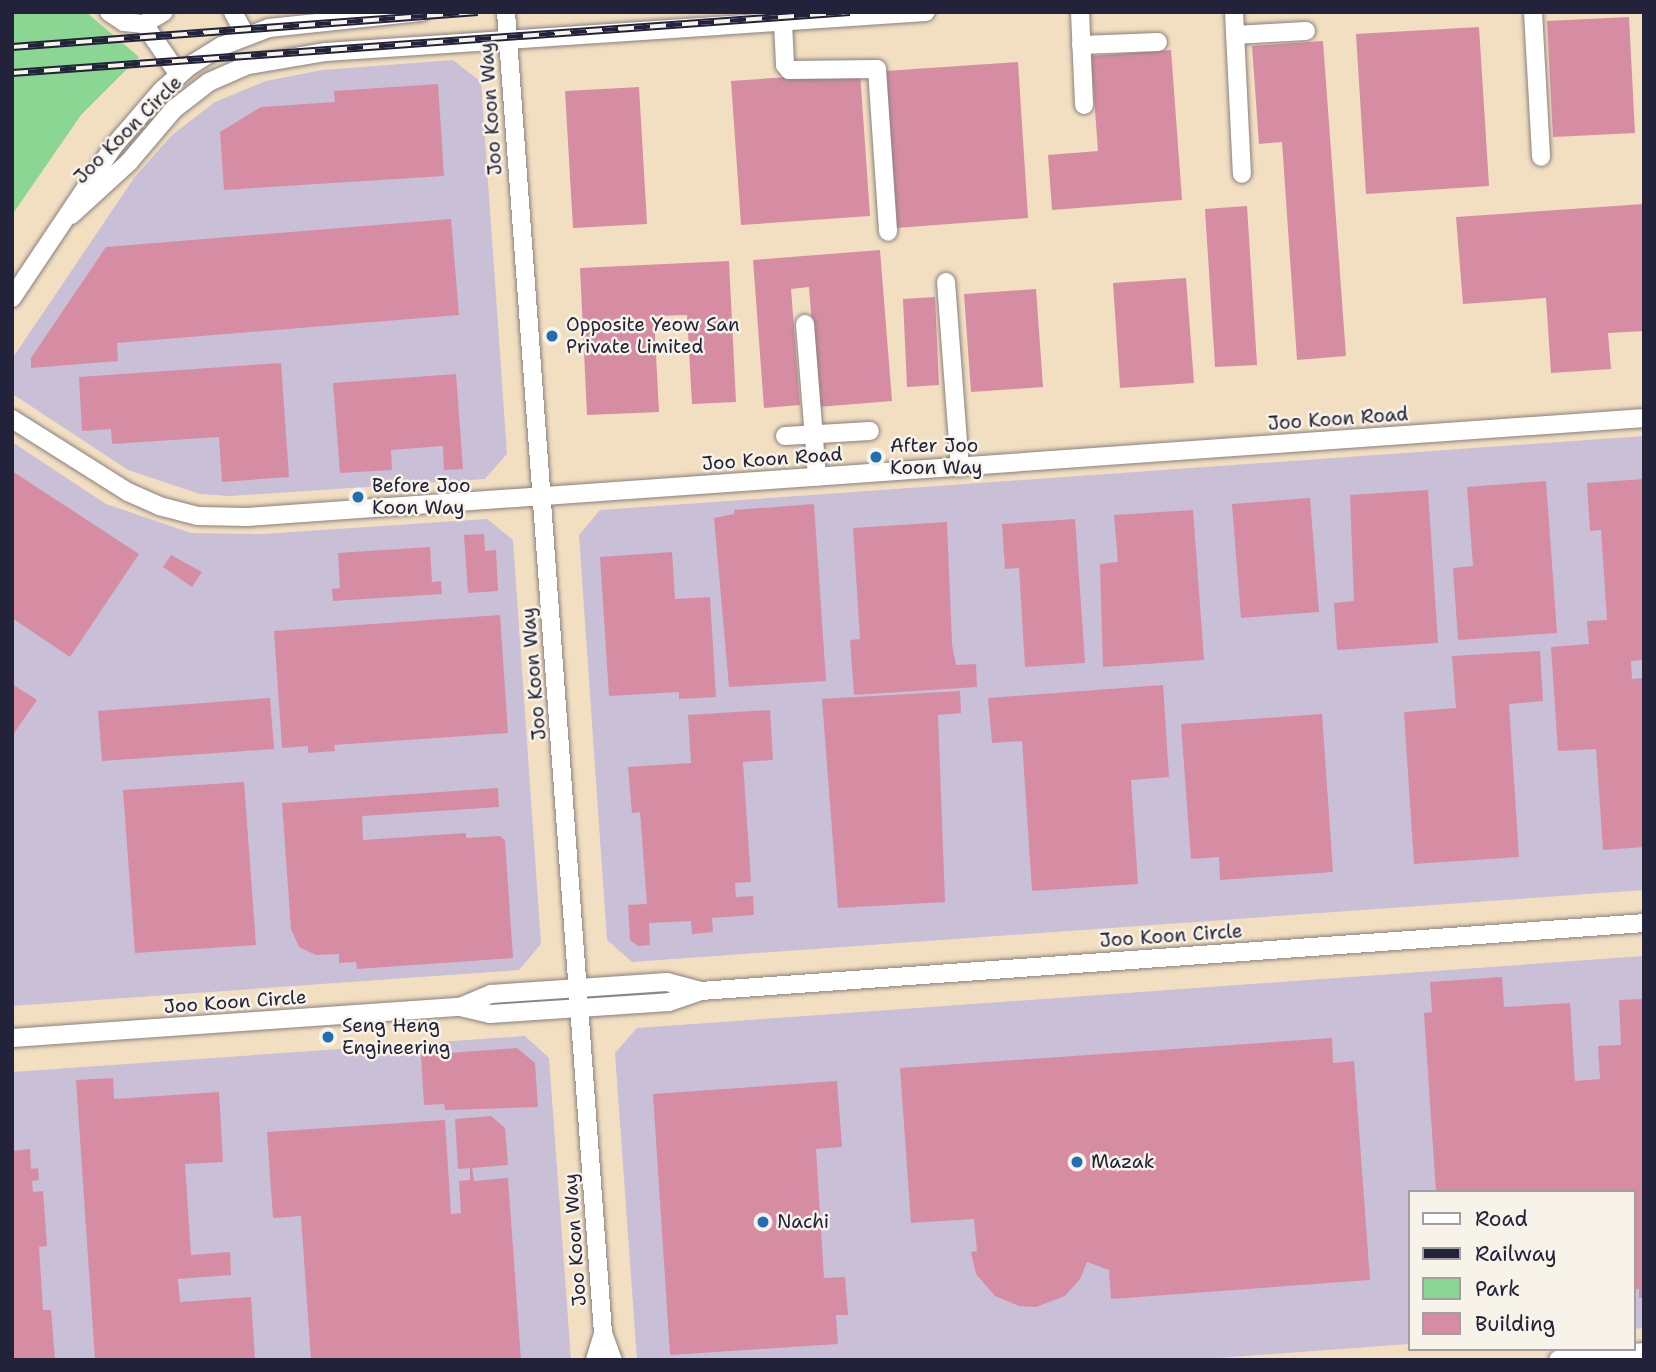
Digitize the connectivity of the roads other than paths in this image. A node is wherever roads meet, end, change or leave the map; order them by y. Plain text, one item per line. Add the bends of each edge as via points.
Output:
1 (109, 12) edge
2 (164, 12) edge
3 (233, 12) edge
4 (422, 12) edge
5 (506, 12) edge
6 (926, 12) edge
7 (1080, 12) edge
8 (1234, 12) edge
9 (1533, 12) edge
10 (783, 22) junction
11 (144, 24) junction
12 (1306, 31) dead end
13 (245, 35) junction
14 (1235, 35) junction
15 (508, 40) junction
16 (1158, 42) dead end
17 (1082, 45) junction
18 (179, 75) junction
19 (1084, 105) dead end
20 (1541, 157) dead end
21 (1242, 174) dead end
22 (71, 215) junction
23 (888, 232) dead end
24 (946, 282) dead end
25 (12, 298) edge
26 (805, 324) dead end
27 (1644, 418) edge
28 (12, 419) edge
29 (870, 431) dead end
30 (814, 434) junction
31 (785, 436) dead end
32 (960, 467) junction
33 (817, 477) junction
34 (540, 497) junction
35 (1644, 923) edge
36 (578, 988) junction
37 (701, 991) junction
38 (460, 1006) junction
39 (580, 1008) junction
40 (12, 1038) edge
41 (603, 1333) junction
42 (1644, 1353) edge
43 (596, 1360) edge
44 (613, 1360) edge
45 (1559, 1360) edge

1 - 11 street via 124,22
2 - 11 street
3 - 13 street
4 - 13 street, Joo Koon Circle via 290,24
5 - 15 street, Joo Koon Way
6 - 10 street, Joo Koon Circle
7 - 17 street
8 - 14 street
9 - 20 street
10 - 15 street, Joo Koon Circle
10 - 23 street via 789,70 877,69
11 - 18 street
12 - 14 street
13 - 18 street, Joo Koon Circle
14 - 21 street
15 - 22 street, Joo Koon Circle via 326,52 226,73 174,109 129,162
15 - 34 street, Joo Koon Way
16 - 17 street
17 - 19 street
18 - 22 street, Joo Koon Circle via 113,148
22 - 25 street, Joo Koon Circle
24 - 32 street
26 - 30 street
27 - 32 street, Joo Koon Road
28 - 34 street, Joo Koon Road via 128,492 198,516
29 - 30 street
30 - 31 street
30 - 33 street
32 - 33 street, Joo Koon Road
33 - 34 street, Joo Koon Road
34 - 36 street, Joo Koon Way
35 - 37 street, Joo Koon Circle
36 - 37 street, Joo Koon Circle via 667,982
36 - 38 street, Joo Koon Circle via 491,994
36 - 39 street, Joo Koon Way
37 - 39 street, Joo Koon Circle via 670,1002
38 - 39 street, Joo Koon Circle via 489,1014
38 - 40 street, Joo Koon Circle
39 - 41 street, Joo Koon Way
41 - 43 street, Joo Koon Way
41 - 44 street, Joo Koon Way
42 - 45 main road

